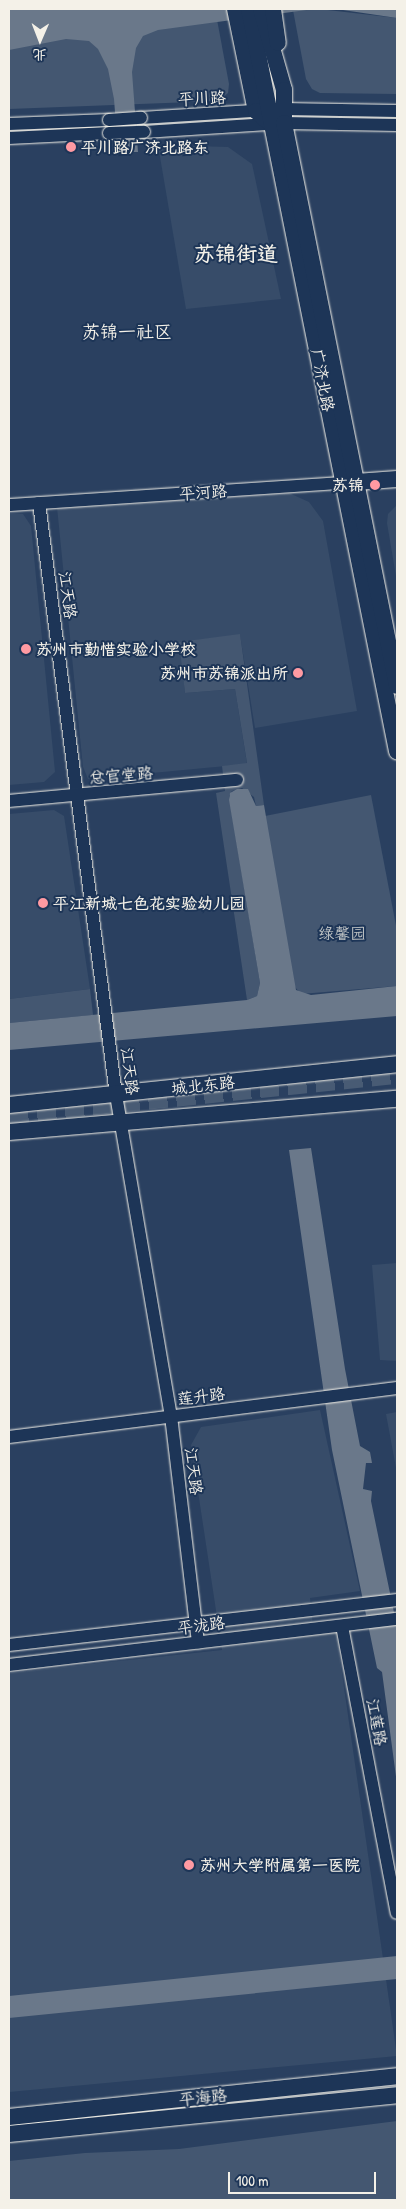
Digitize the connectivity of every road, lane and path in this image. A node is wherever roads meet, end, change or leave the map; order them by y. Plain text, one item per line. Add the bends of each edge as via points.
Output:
1 (235, 9) edge
2 (249, 9) edge
3 (261, 9) edge
4 (261, 24) edge
5 (397, 111) edge
6 (273, 116) junction
7 (9, 124) edge
8 (397, 125) edge
9 (9, 138) edge
10 (397, 479) edge
11 (350, 482) junction
12 (39, 503) junction
13 (9, 506) edge
14 (397, 686) edge
15 (397, 751) edge
16 (237, 780) dead end
17 (78, 796) junction
18 (9, 802) edge
19 (397, 1064) edge
20 (116, 1095) junction
21 (397, 1099) edge
22 (9, 1105) edge
23 (120, 1121) junction
24 (9, 1132) edge
25 (397, 1388) edge
26 (171, 1416) junction
27 (9, 1436) edge
28 (397, 1600) edge
29 (397, 1619) edge
30 (196, 1623) junction
31 (342, 1626) junction
32 (198, 1642) junction
33 (9, 1645) edge
34 (9, 1664) edge
35 (397, 1913) edge
36 (397, 2076) edge
37 (397, 2095) edge
38 (9, 2117) edge
39 (9, 2134) edge

1 - 4 main road
2 - 4 main road, 广济北路
3 - 4 main road, 广济北路
4 - 6 main road, 广济北路
4 - 6 main road, 广济北路 via 284,90
5 - 6 street, 平川路
6 - 7 street, 平川路, bridge
6 - 8 street, 平川路
6 - 9 street, 平川路, bridge via 144,132
6 - 11 main road, 广济北路
10 - 11 main road, 平河路
11 - 12 street, 平河路
11 - 14 main road, 广济北路
11 - 15 main road, 广济北路
12 - 13 street, 平河路
12 - 17 street, 江天路
16 - 17 street, 总官堂路
17 - 18 street, 总官堂路
17 - 20 street, 江天路
19 - 20 main road, 城北东路
20 - 22 main road, 城北东路
20 - 23 street, 江天路
21 - 23 main road, 城北东路
23 - 24 main road, 城北东路
23 - 26 street, 江天路
25 - 26 street, 莲升路
26 - 27 street, 莲升路
26 - 30 street, 江天路
28 - 30 street, 平泷路
29 - 31 street, 平泷路
30 - 32 street, 江天路
30 - 33 street, 平泷路
31 - 32 street, 平泷路
31 - 35 street, 江莲路
32 - 34 street, 平泷路
36 - 38 main road, 平海路
37 - 39 main road, 平海路

